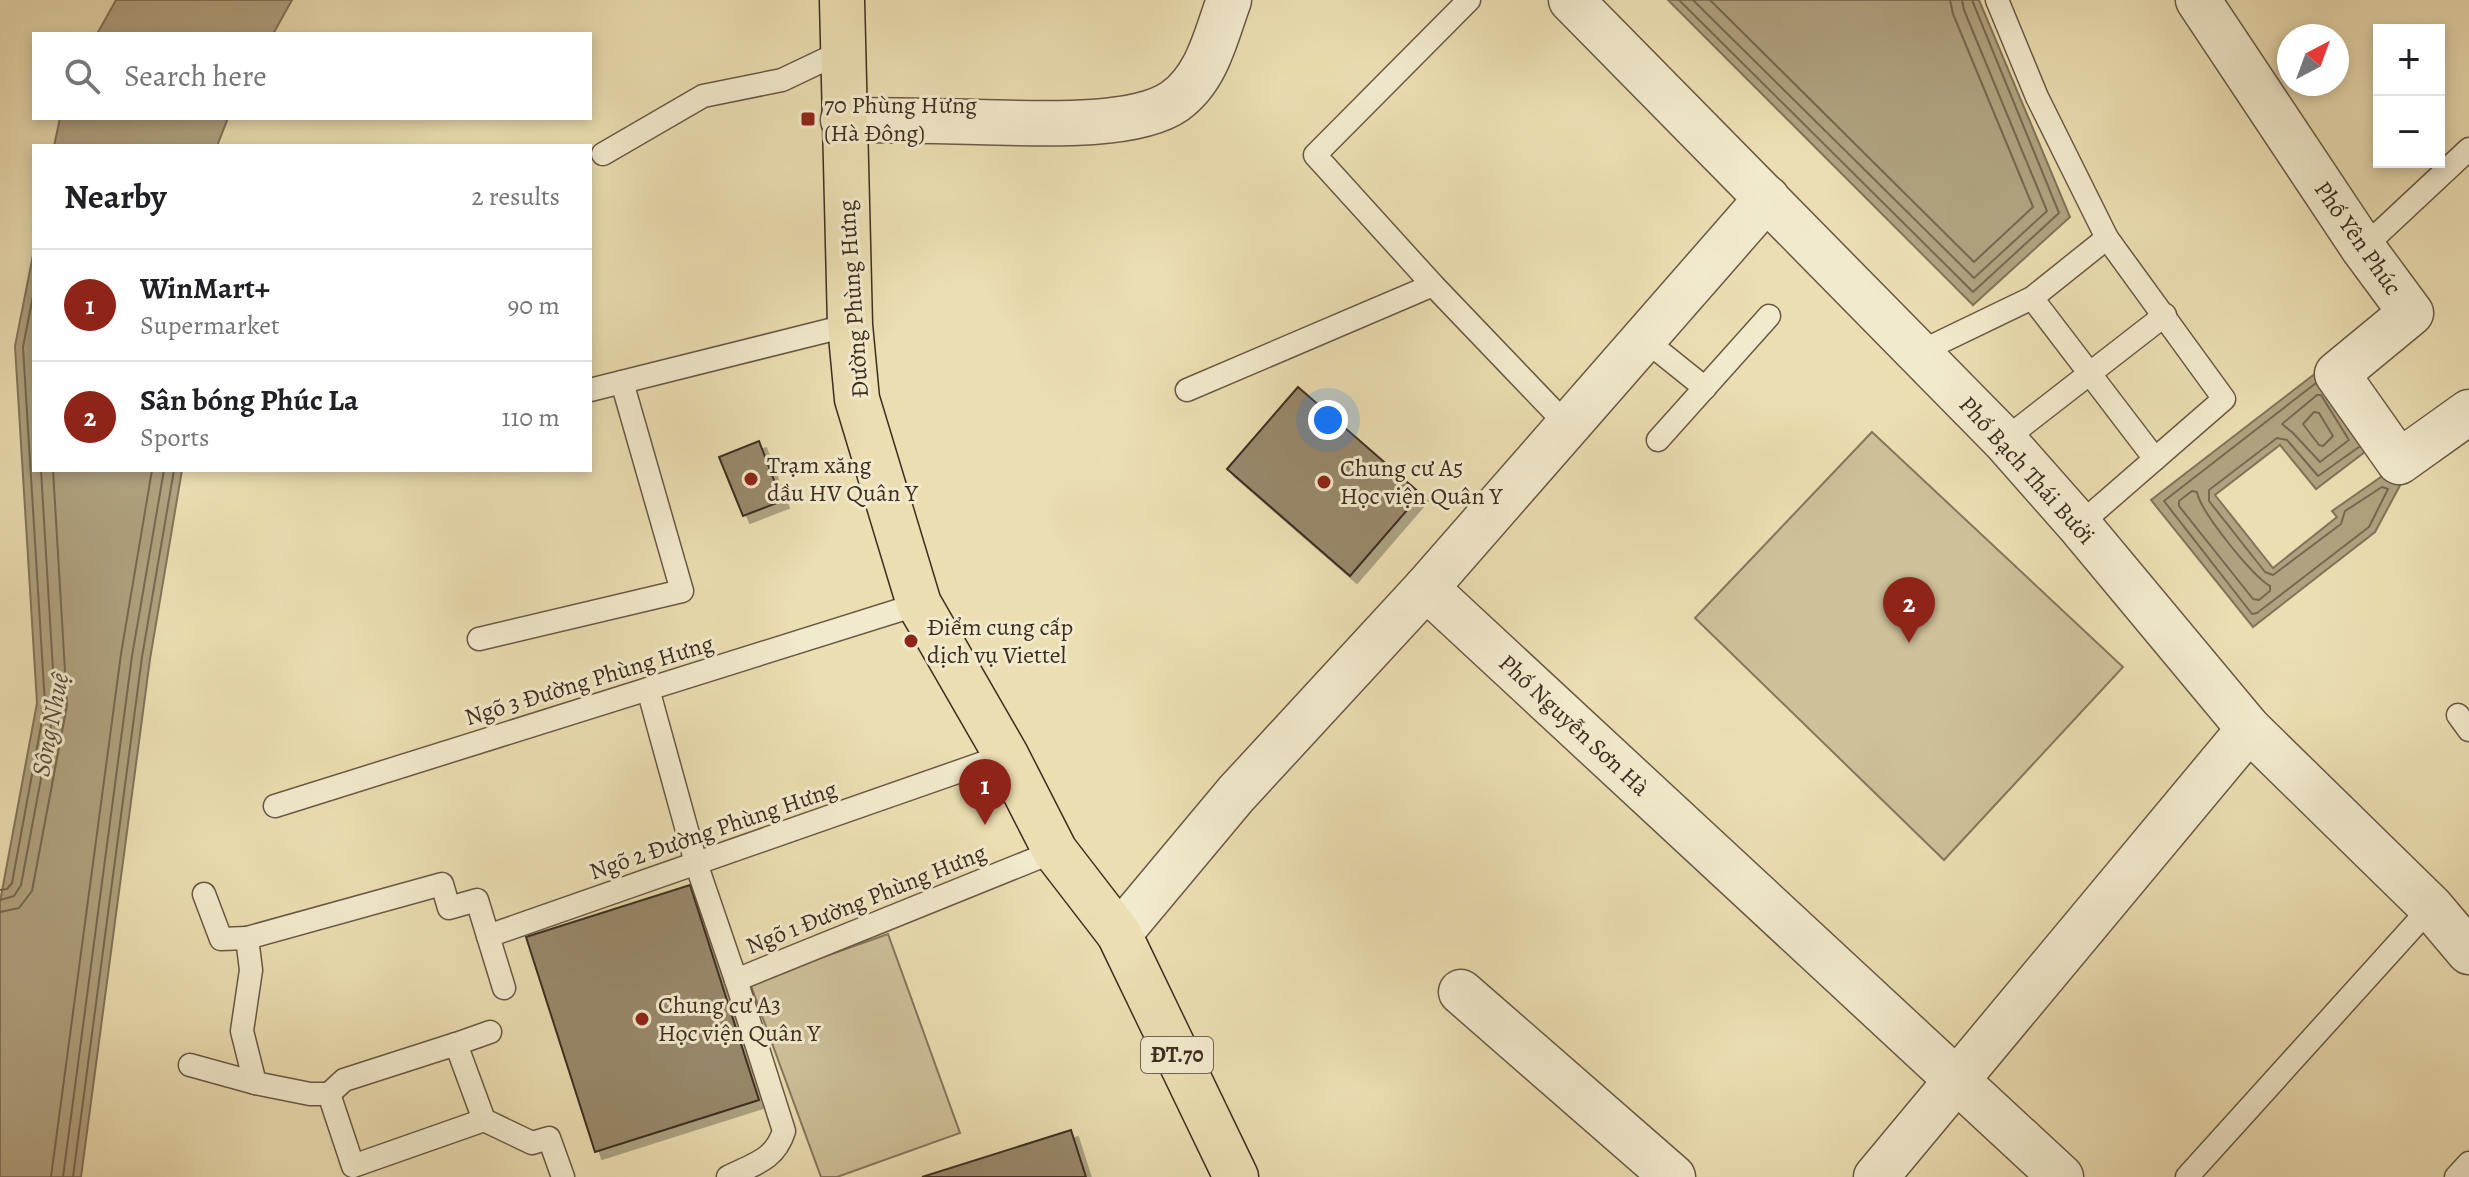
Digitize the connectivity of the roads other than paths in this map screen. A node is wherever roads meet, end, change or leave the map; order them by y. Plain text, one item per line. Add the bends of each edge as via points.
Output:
1 (842, 0) edge
2 (1229, 0) edge
3 (1469, 0) edge
4 (1571, 0) edge
5 (1997, 0) edge
6 (2198, 0) edge
7 (843, 51) junction
8 (843, 120) junction
9 (2469, 149) edge
10 (603, 154) dead end
11 (1767, 198) junction
12 (2107, 238) junction
13 (2363, 248) junction
14 (1433, 285) junction
15 (2032, 298) junction
16 (2165, 315) junction
17 (1769, 316) dead end
18 (850, 325) junction
19 (1644, 339) junction
20 (1920, 352) junction
21 (2089, 373) junction
22 (622, 382) junction
23 (1705, 388) junction
24 (592, 390) edge
25 (1187, 390) dead end
26 (2469, 412) edge
27 (1568, 426) junction
28 (1658, 440) dead end
29 (2004, 440) junction
30 (2155, 459) junction
31 (2079, 525) junction
32 (1426, 588) junction
33 (919, 604) junction
34 (479, 639) dead end
35 (648, 689) junction
36 (2249, 729) junction
37 (1006, 755) junction
38 (275, 806) dead end
39 (1055, 851) junction
40 (696, 863) junction
41 (204, 894) dead end
42 (2431, 907) junction
43 (1119, 934) junction
44 (488, 936) junction
45 (247, 938) junction
46 (2469, 952) edge
47 (736, 980) junction
48 (504, 988) dead end
49 (1461, 992) dead end
50 (490, 1032) dead end
51 (456, 1044) junction
52 (190, 1065) dead end
53 (1956, 1079) junction
54 (255, 1083) junction
55 (329, 1094) junction
56 (484, 1120) junction
57 (2469, 1163) edge
58 (563, 1177) edge
59 (728, 1177) edge
60 (1236, 1177) edge
61 (1673, 1177) edge
62 (1876, 1177) edge
63 (2061, 1177) edge
64 (2187, 1177) edge
65 (2456, 1177) edge

1 - 7 main road, Đường Phùng Hưng / ĐT.70
2 - 8 street via 1195,82 1174,102 1136,116 1073,124
3 - 14 lane via 1315,155
4 - 11 street, Phố Bạch Thái Bưởi
5 - 12 lane via 2037,97
6 - 13 street, Phố Yên Phúc
7 - 8 main road, Đường Phùng Hưng / ĐT.70
7 - 10 lane via 782,80 703,96
8 - 18 main road, Đường Phùng Hưng / ĐT.70
9 - 13 lane
11 - 19 street
11 - 20 street, Phố Bạch Thái Bưởi
12 - 15 lane
12 - 16 lane
13 - 26 street, Phố Yên Phúc via 2411,313 2337,374 2399,462
14 - 25 lane
14 - 27 lane
15 - 20 lane
15 - 21 lane
16 - 21 lane
16 - 30 lane via 2224,399
17 - 23 lane
18 - 22 lane
18 - 33 main road, Đường Phùng Hưng / ĐT.70 via 857,399
19 - 23 lane
19 - 27 street
20 - 29 street, Phố Bạch Thái Bưởi
21 - 29 lane
21 - 30 lane
22 - 24 lane
22 - 34 lane via 682,591
23 - 28 lane
27 - 32 street
29 - 31 street, Phố Bạch Thái Bưởi
30 - 31 lane
31 - 36 street, Phố Bạch Thái Bưởi
32 - 43 street via 1236,794
32 - 53 street, Phố Nguyễn Sơn Hà
33 - 35 lane, Ngõ 3 Đường Phùng Hưng
33 - 37 main road, Đường Phùng Hưng / ĐT.70
35 - 38 lane, Ngõ 3 Đường Phùng Hưng
35 - 40 lane
36 - 42 street, Phố Bạch Thái Bưởi
36 - 53 street
37 - 39 main road, Đường Phùng Hưng / ĐT.70
37 - 40 lane, Ngõ 2 Đường Phùng Hưng
39 - 43 main road, Đường Phùng Hưng / ĐT.70
39 - 47 lane, Ngõ 1 Đường Phùng Hưng
40 - 44 lane, Ngõ 2 Đường Phùng Hưng
40 - 47 lane
41 - 45 lane via 221,939
42 - 46 street, Phố Bạch Thái Bưởi
42 - 64 lane
43 - 60 main road, Đường Phùng Hưng / ĐT.70
44 - 45 lane via 477,900 449,908 442,884
44 - 48 lane
45 - 54 lane via 251,970 242,1031
47 - 59 lane, Ngõ 1 Đường Phùng Hưng via 784,1131 770,1157
49 - 61 street
50 - 51 lane
51 - 55 lane via 344,1080
51 - 56 lane
52 - 54 lane
53 - 62 street
53 - 63 street, Phố Nguyễn Sơn Hà
54 - 55 lane
55 - 56 lane via 353,1166
56 - 58 lane via 532,1143 549,1138
57 - 65 lane

